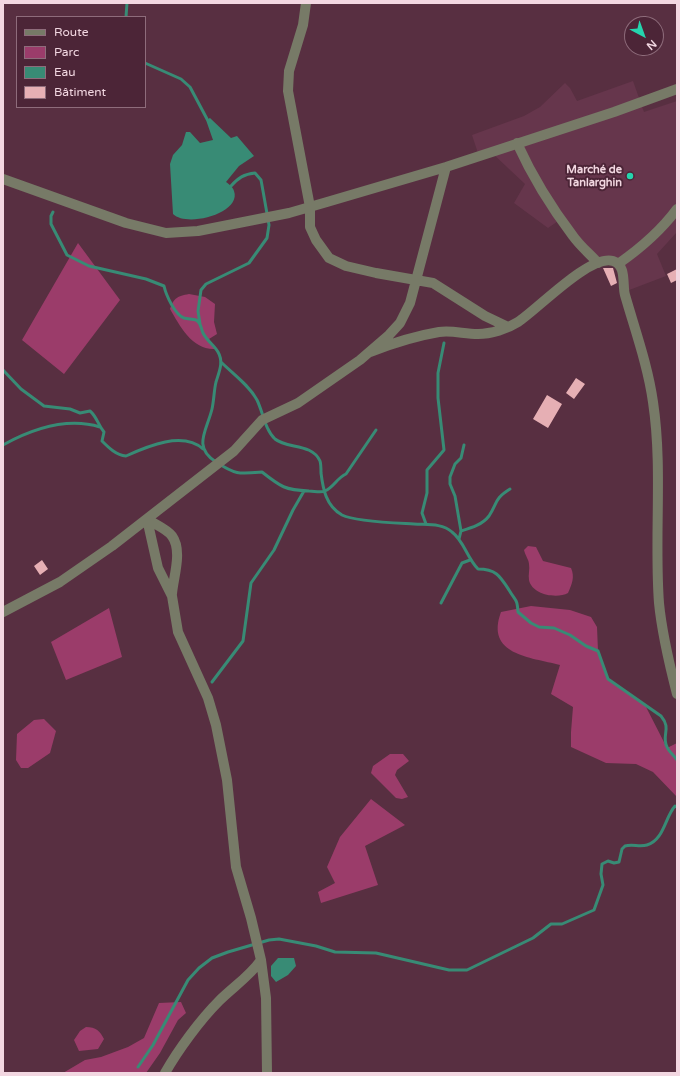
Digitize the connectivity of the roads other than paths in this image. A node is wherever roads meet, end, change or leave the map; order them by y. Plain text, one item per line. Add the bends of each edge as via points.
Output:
1 (306, 3) edge
2 (677, 89) edge
3 (516, 143) junction
4 (446, 167) junction
5 (3, 179) edge
6 (310, 207) junction
7 (677, 210) edge
8 (598, 263) junction
9 (618, 264) junction
10 (416, 279) junction
11 (508, 327) junction
12 (370, 352) junction
13 (146, 519) junction
14 (172, 596) junction
15 (3, 612) edge
16 (677, 694) edge
17 (261, 960) junction
18 (165, 1073) edge
19 (267, 1073) edge

1 - 6 street via 289,71 288,92
2 - 3 street
3 - 4 street
3 - 8 street via 531,173 573,237
4 - 6 street
4 - 10 street
5 - 6 street via 126,223 166,232 208,230
6 - 10 street via 310,227 329,258 346,266
7 - 9 street via 647,243
8 - 9 street via 612,260
8 - 11 street via 578,274
9 - 16 street via 625,279 624,292 640,344 653,402 658,461 659,602 665,645
10 - 11 street via 433,283 485,316
10 - 12 street via 410,303 400,323
11 - 12 street via 478,334 440,332 406,339
12 - 13 street via 298,403 262,420 234,451
13 - 14 street via 158,568
13 - 14 street via 172,536 176,544
13 - 15 street via 60,582
14 - 17 street via 178,632 208,698 216,726 227,780 236,867 252,918
17 - 18 street via 218,1002
17 - 19 street via 266,998

